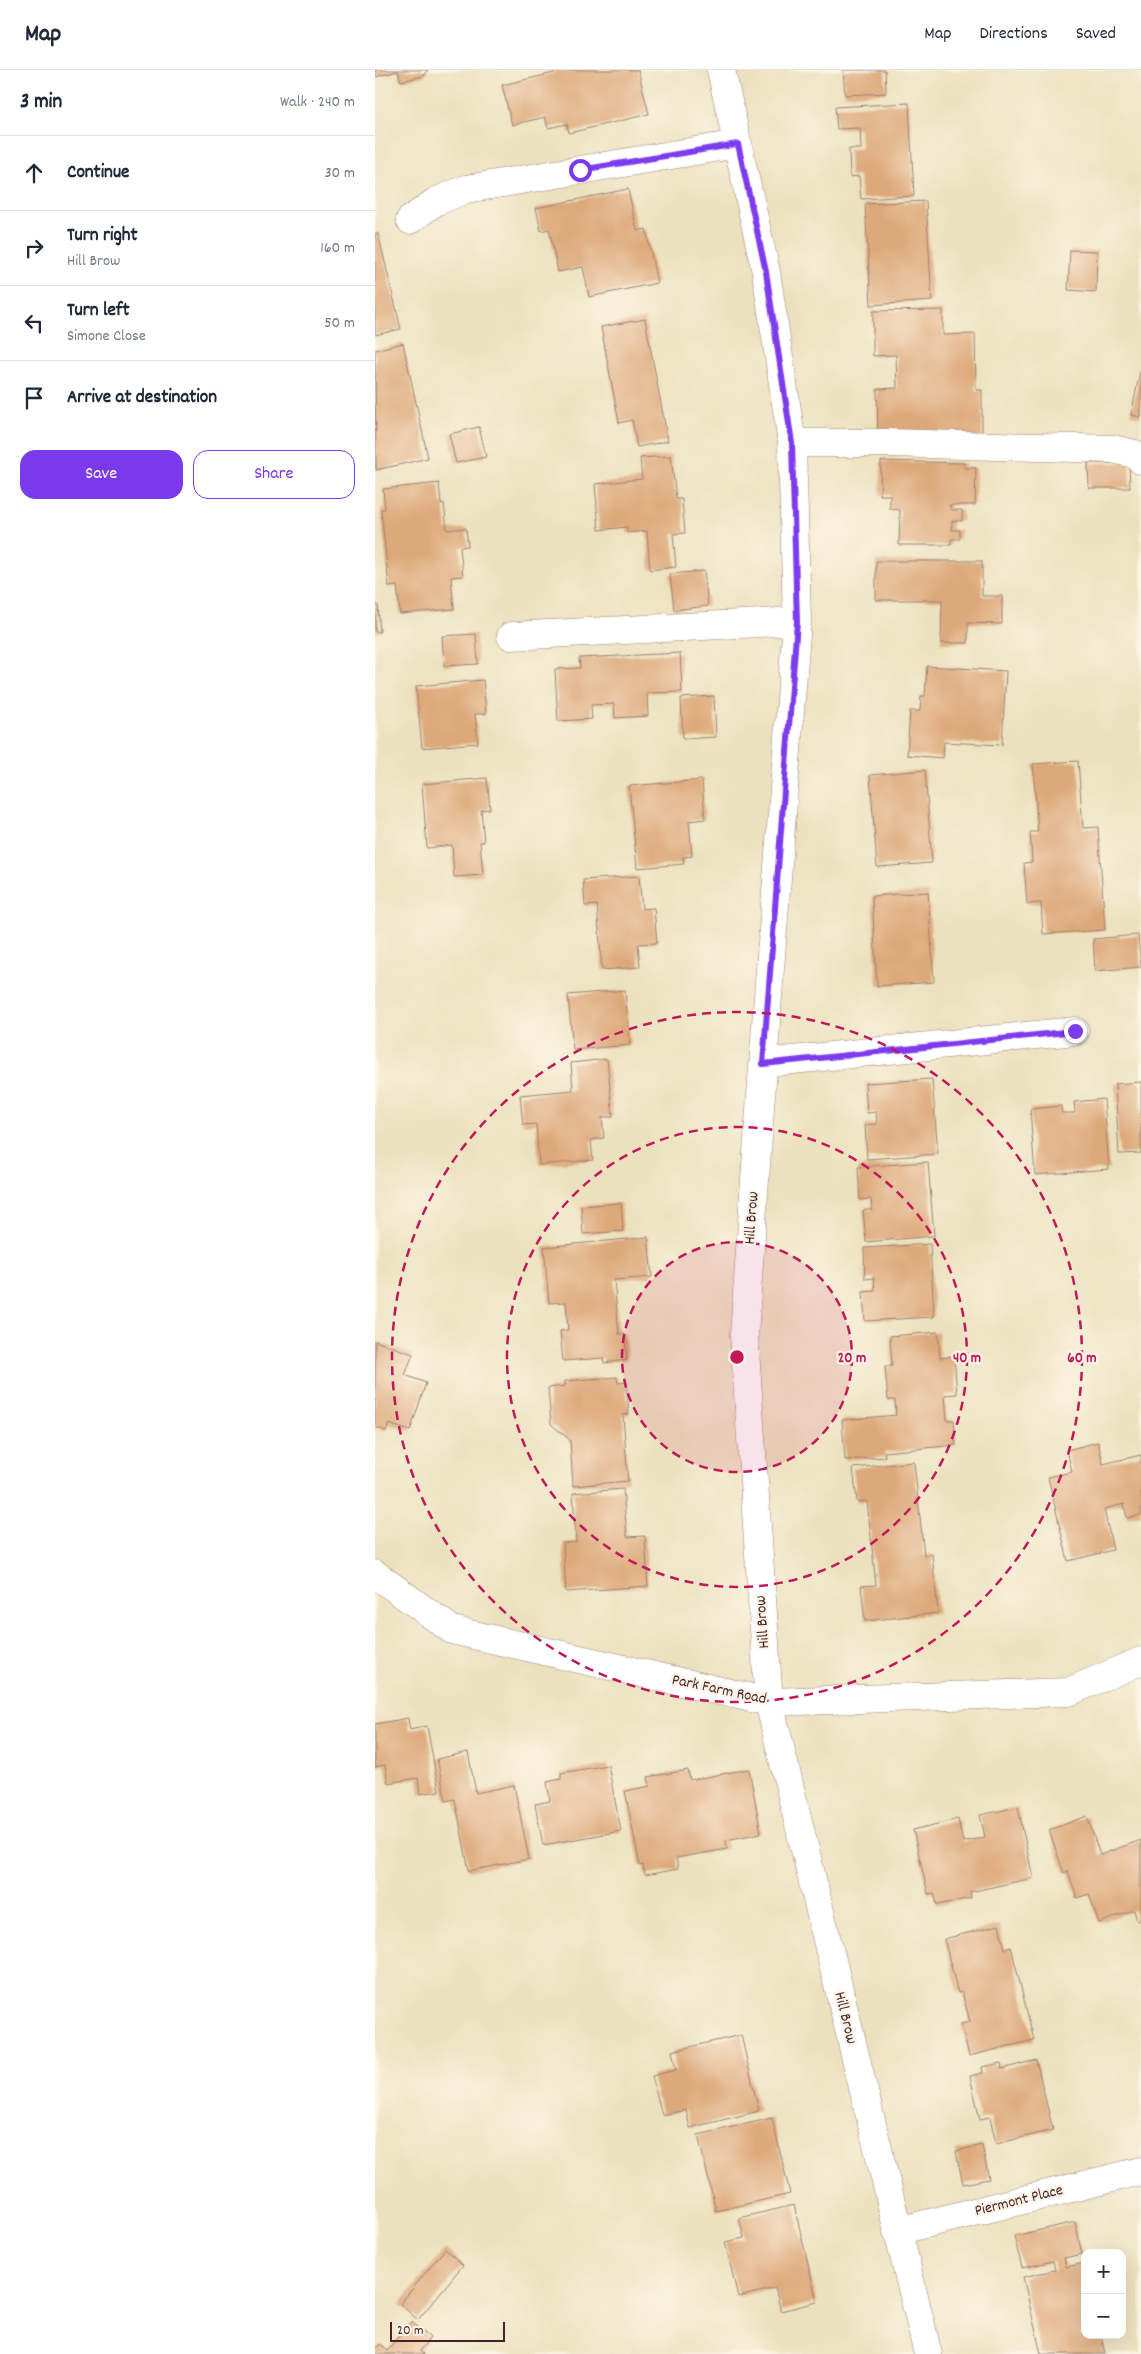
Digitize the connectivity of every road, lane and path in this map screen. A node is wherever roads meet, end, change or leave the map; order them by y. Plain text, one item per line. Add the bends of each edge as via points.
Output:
1 (721, 70) edge
2 (738, 144) junction
3 (410, 220) dead end
4 (792, 443) junction
5 (1141, 460) edge
6 (797, 622) junction
7 (511, 636) dead end
8 (1075, 1031) dead end
9 (763, 1064) junction
10 (375, 1574) edge
11 (1141, 1661) edge
12 (769, 1702) junction
13 (1141, 2171) edge
14 (897, 2231) junction
15 (928, 2354) edge

1 - 2 street, Hill Brow
2 - 3 street via 466,189 435,202
2 - 4 street, Hill Brow via 766,272
4 - 5 street via 1112,449 1135,454
4 - 6 street, Hill Brow
6 - 7 street
6 - 9 street, Hill Brow
8 - 9 street
9 - 12 street, Hill Brow via 745,1335
10 - 12 street, Park Farm Road via 452,1630
11 - 12 street, Park Farm Road via 1068,1692
12 - 14 street, Hill Brow
13 - 14 street, Piermont Place
14 - 15 street, Hill Brow

